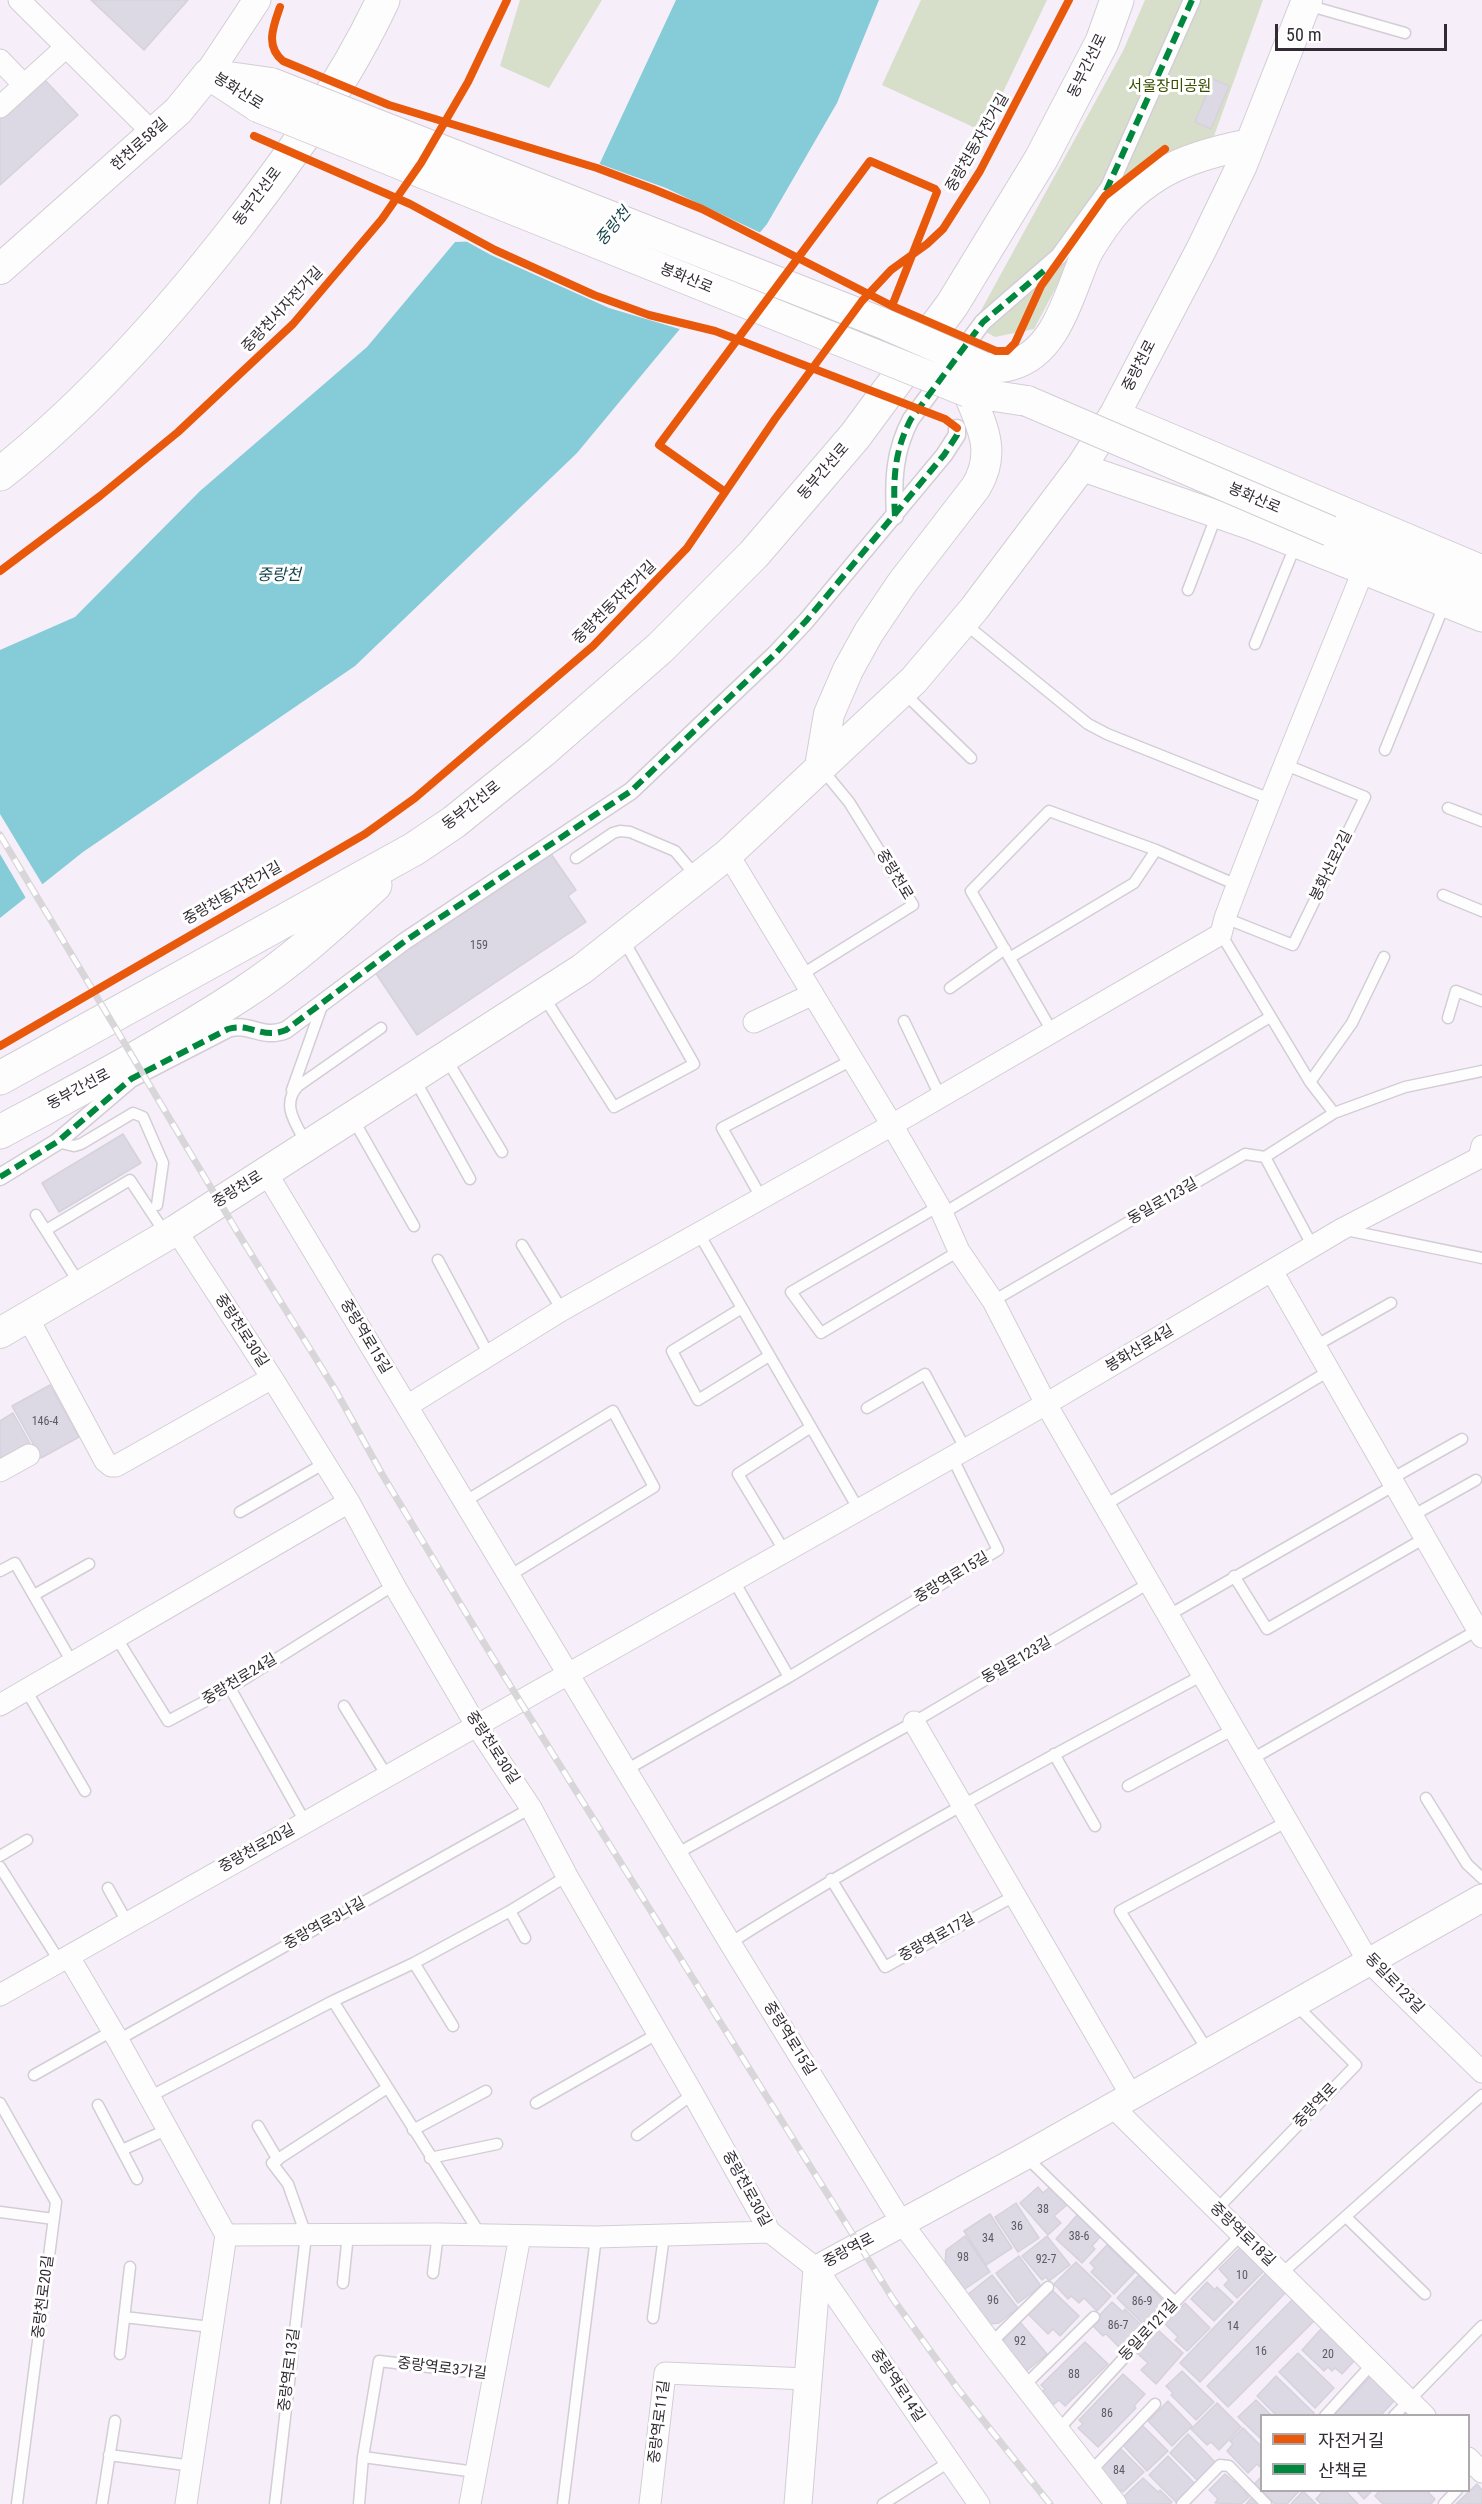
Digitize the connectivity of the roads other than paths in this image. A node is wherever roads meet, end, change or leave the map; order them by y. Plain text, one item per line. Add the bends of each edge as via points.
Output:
1 (19, 0) edge
2 (257, 0) edge
3 (383, 0) edge
4 (1117, 0) edge
5 (1192, 0) edge
6 (1307, 2) edge
7 (1405, 33) dead end
8 (66, 47) junction
9 (0, 60) edge
10 (208, 74) junction
11 (24, 85) junction
12 (0, 107) edge
13 (153, 133) junction
14 (1251, 144) junction
15 (0, 269) edge
16 (132, 350) junction
17 (976, 380) junction
18 (1115, 414) junction
19 (957, 428) dead end
20 (0, 445) edge
21 (1081, 467) junction
22 (0, 474) edge
23 (1217, 514) junction
24 (895, 516) junction
25 (1296, 544) junction
26 (1482, 569) edge
27 (1363, 571) junction
28 (1188, 590) dead end
29 (1482, 595) edge
30 (1445, 603) junction
31 (1482, 618) edge
32 (963, 622) junction
33 (1255, 644) dead end
34 (902, 691) junction
35 (1385, 750) dead end
36 (971, 758) dead end
37 (1286, 765) junction
38 (820, 767) junction
39 (1270, 799) junction
40 (1448, 808) dead end
41 (1482, 821) edge
42 (414, 849) junction
43 (1156, 850) junction
44 (728, 854) junction
45 (576, 858) dead end
46 (698, 878) junction
47 (1237, 885) junction
48 (1443, 894) dead end
49 (1482, 911) edge
50 (1223, 926) junction
51 (622, 938) junction
52 (1008, 953) junction
53 (1384, 957) dead end
54 (801, 975) junction
55 (950, 988) dead end
56 (542, 994) junction
57 (813, 994) junction
58 (1482, 1001) edge
59 (323, 1002) junction
60 (1270, 1017) junction
61 (1448, 1018) dead end
62 (904, 1021) dead end
63 (754, 1022) dead end
64 (381, 1028) dead end
65 (1053, 1033) junction
66 (445, 1057) junction
67 (854, 1059) junction
68 (1482, 1071) edge
69 (413, 1077) junction
70 (0, 1078) edge
71 (1310, 1082) junction
72 (291, 1093) junction
73 (940, 1096) junction
74 (1334, 1113) junction
75 (351, 1117) junction
76 (892, 1125) junction
77 (0, 1132) edge
78 (57, 1142) junction
79 (307, 1146) junction
80 (502, 1152) dead end
81 (1481, 1155) edge
82 (1265, 1157) junction
83 (266, 1172) junction
84 (0, 1177) edge
85 (470, 1179) dead end
86 (762, 1199) junction
87 (157, 1205) dead end
88 (940, 1210) junction
89 (36, 1215) dead end
90 (414, 1226) dead end
91 (1342, 1229) junction
92 (46, 1230) junction
93 (698, 1232) junction
94 (171, 1233) junction
95 (522, 1245) dead end
96 (1313, 1247) junction
97 (959, 1251) junction
98 (1482, 1258) edge
99 (438, 1260) dead end
100 (1272, 1271) junction
101 (80, 1286) junction
102 (993, 1301) junction
103 (1391, 1303) dead end
104 (742, 1308) junction
105 (562, 1310) junction
106 (28, 1318) junction
107 (0, 1333) edge
108 (1315, 1346) junction
109 (489, 1355) junction
110 (769, 1356) junction
111 (1329, 1371) junction
112 (272, 1378) junction
113 (1046, 1404) junction
114 (406, 1406) junction
115 (867, 1408) dead end
116 (811, 1427) junction
117 (1461, 1439) dead end
118 (959, 1454) junction
119 (29, 1455) dead end
120 (325, 1463) junction
121 (0, 1471) edge
122 (1476, 1480) dead end
123 (1393, 1482) junction
124 (349, 1502) junction
125 (464, 1502) junction
126 (1105, 1505) junction
127 (859, 1510) junction
128 (240, 1512) dead end
129 (1412, 1516) junction
130 (1425, 1538) junction
131 (785, 1552) junction
132 (89, 1564) dead end
133 (0, 1571) edge
134 (509, 1576) junction
135 (1234, 1576) junction
136 (734, 1581) junction
137 (1151, 1582) junction
138 (394, 1585) junction
139 (34, 1595) junction
140 (1169, 1615) junction
141 (1481, 1631) edge
142 (116, 1637) junction
143 (73, 1664) junction
144 (568, 1675) junction
145 (1203, 1675) junction
146 (789, 1677) junction
147 (230, 1688) junction
148 (26, 1690) junction
149 (0, 1705) edge
150 (344, 1706) dead end
151 (914, 1722) junction
152 (476, 1725) junction
153 (1234, 1728) junction
154 (1054, 1754) junction
155 (1252, 1759) junction
156 (626, 1770) junction
157 (387, 1776) junction
158 (1128, 1786) dead end
159 (85, 1791) dead end
160 (1426, 1798) dead end
161 (961, 1806) junction
162 (531, 1808) junction
163 (1288, 1821) junction
164 (305, 1822) junction
165 (1095, 1826) dead end
166 (27, 1840) dead end
167 (676, 1854) junction
168 (0, 1856) edge
169 (0, 1867) edge
170 (567, 1876) junction
171 (1482, 1878) edge
172 (831, 1879) junction
173 (108, 1888) dead end
174 (1016, 1894) junction
175 (1482, 1898) edge
176 (510, 1911) junction
177 (127, 1922) junction
178 (525, 1938) dead end
179 (730, 1942) junction
180 (65, 1959) junction
181 (1368, 1961) junction
182 (414, 1963) junction
183 (0, 1995) edge
184 (333, 2001) junction
185 (1294, 2003) junction
186 (453, 2026) dead end
187 (657, 2034) junction
188 (115, 2035) junction
189 (1208, 2052) junction
190 (1482, 2073) edge
191 (34, 2075) dead end
192 (387, 2088) junction
193 (486, 2091) dead end
194 (693, 2094) junction
195 (1482, 2095) edge
196 (149, 2097) junction
197 (1121, 2101) junction
198 (0, 2103) edge
199 (536, 2103) dead end
200 (98, 2105) dead end
201 (258, 2126) dead end
202 (166, 2130) junction
203 (413, 2130) junction
204 (637, 2135) dead end
205 (497, 2144) dead end
206 (122, 2150) junction
207 (1025, 2156) junction
208 (430, 2158) junction
209 (278, 2160) junction
210 (137, 2180) dead end
211 (1216, 2211) junction
212 (0, 2212) edge
213 (1346, 2217) junction
214 (54, 2219) junction
215 (902, 2223) junction
216 (770, 2232) junction
217 (348, 2234) junction
218 (438, 2234) junction
219 (226, 2235) junction
220 (306, 2235) junction
221 (480, 2235) junction
222 (1241, 2235) junction
223 (520, 2236) junction
224 (664, 2236) junction
225 (596, 2237) junction
226 (130, 2267) dead end
227 (817, 2269) junction
228 (434, 2273) dead end
229 (1281, 2274) junction
230 (343, 2283) dead end
231 (1048, 2286) dead end
232 (1425, 2294) dead end
233 (1175, 2302) junction
234 (124, 2317) junction
235 (1094, 2317) dead end
236 (653, 2318) dead end
237 (1482, 2326) edge
238 (211, 2327) junction
239 (991, 2343) junction
240 (120, 2355) dead end
241 (1372, 2364) junction
242 (495, 2375) junction
243 (807, 2379) junction
244 (1024, 2385) junction
245 (1409, 2399) junction
246 (1155, 2404) dead end
247 (1326, 2414) edge
248 (1395, 2414) edge
249 (1424, 2414) edge
250 (115, 2421) dead end
251 (1058, 2430) junction
252 (109, 2455) junction
253 (363, 2457) junction
254 (949, 2462) junction
255 (193, 2466) junction
256 (1091, 2471) junction
257 (476, 2472) junction
258 (1455, 2492) edge
259 (17, 2504) edge
260 (102, 2504) edge
261 (186, 2504) edge
262 (274, 2504) edge
263 (359, 2504) edge
264 (470, 2504) edge
265 (563, 2504) edge
266 (650, 2504) edge
267 (798, 2504) edge
268 (883, 2504) edge
269 (978, 2504) edge
270 (1116, 2504) edge
271 (1182, 2504) edge
272 (1266, 2504) edge
273 (1444, 2504) edge

1 - 8 street
2 - 10 street, 한천로58길
3 - 16 highway, 동부간선로 via 342,78 297,146 202,270
4 - 42 highway, 동부간선로 via 1102,42 1041,159 952,306 855,436 754,554 660,648 541,752
5 - 24 street via 1109,187 1059,256 984,322 911,419 894,466
6 - 7 lane
6 - 14 main road, 중랑천로
8 - 11 street
8 - 13 street
9 - 11 street
10 - 13 main road, 한천로58길 via 178,111
10 - 17 main road, 봉화산로, bridge
11 - 12 street
13 - 15 main road, 한천로58길
14 - 17 main road via 1196,156 1149,180 1096,238 1048,338 1031,354
14 - 18 main road, 중랑천로 via 1202,248
16 - 20 highway, 동부간선로
16 - 22 highway, 동부간선로 via 33,448
17 - 29 main road, 봉화산로, bridge
17 - 38 main road via 986,441 983,474 869,632 829,714
18 - 21 main road, 중랑천로
18 - 26 street
19 - 24 street via 950,448
21 - 23 street
21 - 32 main road, 중랑천로
23 - 25 street
23 - 28 lane, 봉화산로
24 - 59 street via 775,654 631,791 405,941
25 - 27 street
25 - 33 lane
27 - 30 street
27 - 37 street
30 - 31 street
30 - 35 lane
32 - 34 main road, 중랑천로
32 - 39 lane via 1107,734
34 - 36 lane
34 - 38 main road, 중랑천로
37 - 39 street
37 - 50 lane, 봉화산로2길 via 1365,797 1293,945
38 - 44 main road, 중랑천로
38 - 54 lane, 중랑천로 via 849,802 913,905
39 - 47 street
40 - 41 lane
42 - 70 highway, 동부간선로
42 - 77 highway, 동부간선로 via 324,933 243,994 110,1074
43 - 47 lane
43 - 52 lane via 1134,883
43 - 52 lane via 1049,811 971,891
44 - 46 main road, 중랑천로
44 - 54 street, 동일로123길
45 - 46 lane via 613,833 630,832 675,851
46 - 51 main road, 중랑천로
47 - 50 street
48 - 49 lane
50 - 60 lane
50 - 65 street
51 - 56 main road, 중랑천로
51 - 56 lane via 694,1064 614,1107
52 - 55 lane
52 - 65 lane
53 - 71 lane via 1352,1023
54 - 57 street, 동일로123길
56 - 66 main road, 중랑천로
57 - 63 street
57 - 67 street, 동일로123길
58 - 61 lane via 1456,991
59 - 72 lane
59 - 78 street via 286,1030 270,1035 242,1027 228,1029 131,1079
60 - 71 lane
60 - 88 lane
62 - 73 lane
64 - 72 lane
65 - 73 street
66 - 69 main road, 중랑천로
66 - 80 lane
67 - 76 street, 동일로123길
67 - 86 lane via 722,1128
68 - 74 lane via 1405,1087
69 - 75 main road, 중랑천로
69 - 85 lane
71 - 74 lane
72 - 79 lane via 289,1107
73 - 76 street
74 - 82 lane, 동일로123길
75 - 79 main road, 중랑천로
75 - 90 lane
76 - 86 street
76 - 88 street, 동일로123길
78 - 84 street
78 - 87 lane via 81,1144 133,1113 143,1116 163,1163
79 - 83 main road, 중랑천로
81 - 91 street, 봉화산로4길
82 - 96 lane
82 - 102 lane, 동일로123길 via 1245,1154
83 - 94 main road, 중랑천로
83 - 114 street, 중랑역로15길
86 - 93 street
88 - 97 street, 동일로123길
88 - 97 lane via 792,1292 821,1333
89 - 92 lane
91 - 96 street, 봉화산로4길
91 - 98 lane
92 - 94 lane via 130,1180
92 - 101 lane
93 - 104 lane
93 - 105 street
94 - 101 main road, 중랑천로
94 - 112 street, 중랑천로30길
95 - 105 lane
96 - 100 street, 봉화산로4길
97 - 102 street, 동일로123길
99 - 109 lane
100 - 108 street
100 - 113 street, 봉화산로4길
101 - 106 main road, 중랑천로
102 - 113 street, 동일로123길
103 - 108 lane
104 - 110 lane
104 - 110 lane via 672,1351 698,1400
105 - 109 street
106 - 107 main road, 중랑천로
106 - 112 street via 111,1466
108 - 111 street
109 - 114 street
110 - 116 lane
111 - 123 street
111 - 126 lane
112 - 120 street, 중랑천로30길
113 - 118 street, 봉화산로4길
113 - 126 street, 동일로123길
114 - 125 street, 중랑역로15길
115 - 118 lane via 926,1374
116 - 127 lane
116 - 131 lane via 738,1474
117 - 123 lane
118 - 127 street, 봉화산로4길
118 - 146 lane, 중랑역로15길 via 998,1550
119 - 121 street
120 - 124 street, 중랑천로30길
120 - 128 lane
122 - 129 lane
123 - 129 street
123 - 135 lane
124 - 138 street, 중랑천로30길
124 - 142 street
125 - 134 street, 중랑역로15길
125 - 134 lane via 613,1411 654,1487
126 - 137 street, 동일로123길
127 - 131 street, 봉화산로4길
129 - 130 street
130 - 135 lane via 1267,1629
130 - 141 street
131 - 136 street, 봉화산로4길
132 - 139 lane
133 - 139 lane via 15,1563
134 - 144 street, 중랑역로15길
135 - 140 lane
136 - 144 street, 봉화산로4길
136 - 146 lane
137 - 140 street, 동일로123길
137 - 151 lane, 동일로123길
138 - 147 lane, 중랑천로24길
138 - 152 street, 중랑천로30길
139 - 143 lane
140 - 145 street, 동일로123길
141 - 155 lane
142 - 143 street
142 - 147 lane, 중랑천로24길 via 168,1720
143 - 148 street
144 - 152 street, 중랑천로20길
144 - 156 street, 중랑역로15길
145 - 153 street, 동일로123길
145 - 154 lane
146 - 156 lane, 중랑역로15길
147 - 164 lane
148 - 149 street
148 - 159 lane
150 - 157 lane
151 - 161 street
151 - 167 lane
152 - 157 street, 중랑천로20길
152 - 162 street, 중랑천로30길
153 - 155 street, 동일로123길
153 - 158 lane
154 - 161 lane
154 - 165 lane
155 - 163 street, 동일로123길
156 - 167 street, 중랑역로15길
157 - 164 street, 중랑천로20길
160 - 171 lane via 1467,1864
161 - 172 lane
161 - 174 street
162 - 170 street, 중랑천로30길
162 - 188 lane, 중랑역로3나길
163 - 181 street, 동일로123길
163 - 189 lane via 1120,1911
164 - 177 street, 중랑천로20길
166 - 168 lane
167 - 179 street, 중랑역로15길
169 - 180 lane
170 - 176 lane
170 - 187 street, 중랑천로30길
172 - 174 lane, 중랑역로17길 via 885,1967
172 - 179 lane
173 - 177 lane
174 - 197 street
175 - 181 street, 중랑역로
176 - 178 lane
176 - 182 lane
177 - 180 street, 중랑천로20길
179 - 215 street, 중랑역로15길
180 - 183 street, 중랑천로20길
180 - 188 street
181 - 185 street, 중랑역로
181 - 190 street, 동일로123길
182 - 184 lane
182 - 186 lane
184 - 192 lane
184 - 196 lane
185 - 189 street, 중랑역로
185 - 211 lane, 중랑역로 via 1356,2065
187 - 194 street, 중랑천로30길
187 - 199 lane
188 - 191 lane, 중랑역로3나길
188 - 196 street
189 - 197 street, 중랑역로
192 - 203 lane
192 - 209 lane
193 - 203 lane
194 - 204 lane
194 - 216 street, 중랑천로30길
195 - 213 lane
196 - 202 street
197 - 207 street, 중랑역로
197 - 211 street, 중랑역로18길
198 - 214 lane, 중랑천로20길 via 56,2202
200 - 206 lane
201 - 209 lane, 중랑역로13길
202 - 206 lane
202 - 219 street
203 - 208 lane
205 - 208 lane
206 - 210 lane
207 - 215 street, 중랑역로
207 - 233 lane
208 - 221 lane
209 - 220 lane, 중랑역로13길 via 272,2163 288,2184
211 - 222 street, 중랑역로18길
212 - 214 lane
213 - 229 lane
213 - 232 lane
214 - 259 lane, 중랑천로20길
215 - 227 street, 중랑역로
215 - 239 street
216 - 224 street
216 - 227 street, 중랑천로30길
217 - 218 street
217 - 220 street
217 - 230 lane
218 - 221 street
218 - 228 lane
219 - 220 street
219 - 238 street
220 - 262 lane, 중랑역로13길
221 - 223 street
222 - 229 street, 중랑역로18길
222 - 233 lane, 동일로121길
223 - 225 street
223 - 242 street, 중랑역로3가길
224 - 225 street
224 - 236 lane
225 - 265 lane
226 - 234 lane
227 - 243 street, 중랑역로
227 - 254 street, 중랑역로14길
229 - 241 street, 중랑역로18길
231 - 239 lane
233 - 251 lane, 동일로121길
234 - 238 lane
234 - 240 lane
235 - 244 lane
237 - 245 lane
238 - 255 street
239 - 244 street
241 - 245 street, 중랑역로18길
241 - 247 lane
242 - 253 lane, 중랑역로3가길 via 379,2361
242 - 257 street, 중랑역로3가길
243 - 266 street, 중랑역로11길 via 665,2373
243 - 267 street, 중랑역로
244 - 251 street
245 - 248 lane
245 - 249 street, 중랑역로18길
246 - 256 lane
250 - 252 lane
251 - 256 street
252 - 255 lane
252 - 260 lane
253 - 257 lane
253 - 263 lane, 중랑역로3가길
254 - 268 lane
254 - 269 street, 중랑역로14길
255 - 261 street
256 - 270 street
257 - 264 street, 중랑역로3가길
258 - 273 lane
271 - 272 lane via 1225,2464

